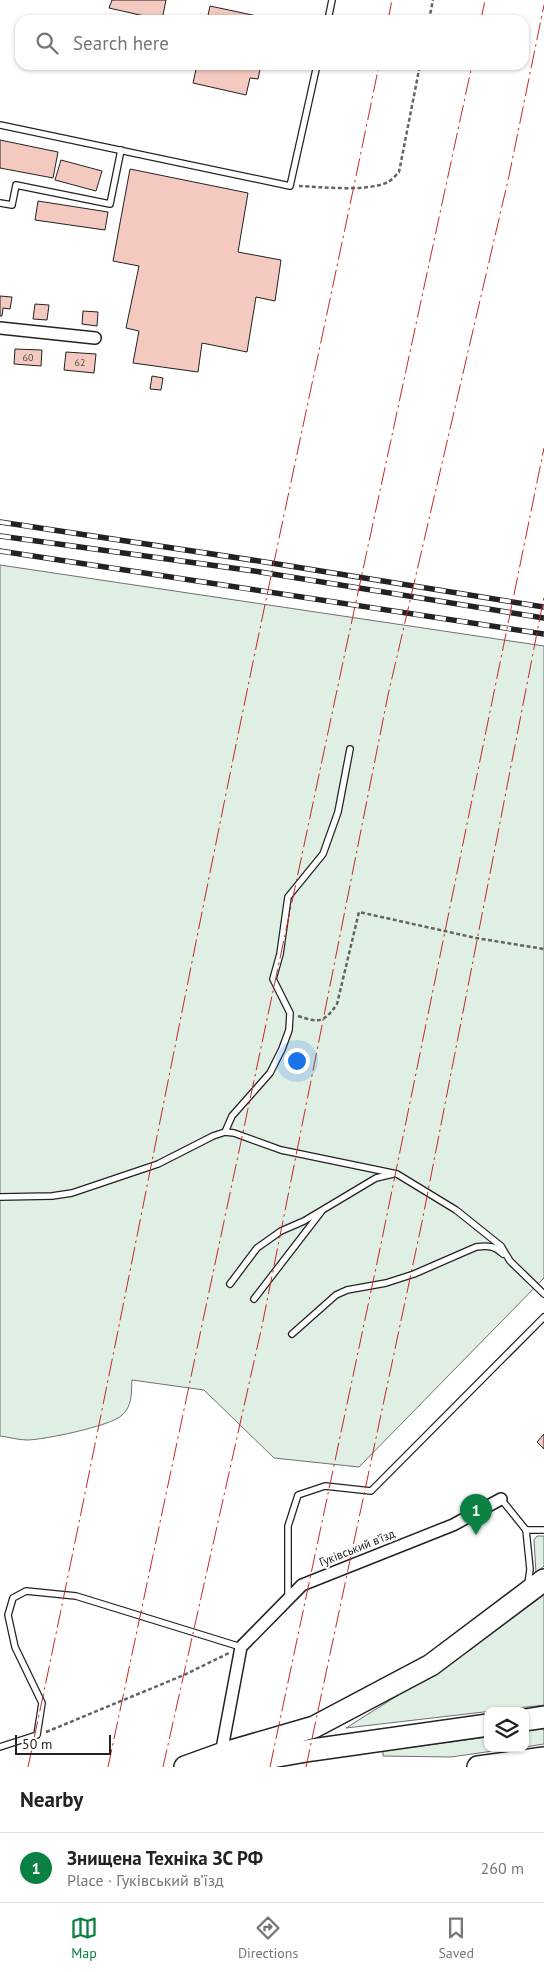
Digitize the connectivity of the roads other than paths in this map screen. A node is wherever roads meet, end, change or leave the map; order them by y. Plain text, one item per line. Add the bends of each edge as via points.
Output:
1 (332, 0) edge
2 (329, 15) edge
3 (316, 70) edge
4 (0, 125) edge
5 (121, 150) junction
6 (0, 203) edge
7 (0, 328) edge
8 (95, 338) dead end
9 (350, 749) dead end
10 (225, 1132) junction
11 (397, 1174) junction
12 (0, 1197) edge
13 (323, 1210) junction
14 (510, 1261) junction
15 (230, 1284) dead end
16 (544, 1294) edge
17 (254, 1300) dead end
18 (544, 1317) edge
19 (292, 1334) dead end
20 (501, 1499) joint
21 (526, 1530) junction
22 (544, 1530) edge
23 (544, 1580) edge
24 (528, 1593) junction
25 (288, 1597) junction
26 (241, 1647) junction
27 (544, 1717) edge
28 (529, 1719) edge
29 (484, 1726) edge
30 (0, 1747) edge
31 (544, 1758) edge
32 (218, 1760) edge
33 (185, 1767) edge
34 (478, 1767) edge

1 - 2 lane
3 - 5 lane via 290,186
4 - 5 lane
5 - 6 lane via 110,204 16,185 12,205
7 - 8 street
9 - 10 lane via 338,812 323,854 288,897 273,979 290,1012 289,1030 270,1073 232,1116
10 - 11 lane via 281,1150
10 - 12 lane via 158,1164 72,1192 52,1196
11 - 13 lane via 376,1178
11 - 14 lane via 456,1210 501,1246
13 - 15 lane via 281,1231 257,1248
13 - 17 lane
14 - 16 lane
14 - 19 lane via 496,1248 476,1247 386,1284 347,1290 336,1295
18 - 25 lane via 371,1491 325,1486 298,1495 288,1526
20 - 21 lane
20 - 25 street, Гуківський в’їзд via 453,1525 302,1585
21 - 22 lane
21 - 24 lane via 530,1569
23 - 24 highway
24 - 32 highway via 431,1665 314,1727
25 - 26 street, Гуківський в’їзд
26 - 30 lane via 76,1596 26,1591 14,1598 8,1615 15,1647 42,1703 37,1735
26 - 32 street
27 - 28 highway
29 - 32 highway
31 - 34 highway
32 - 33 highway

